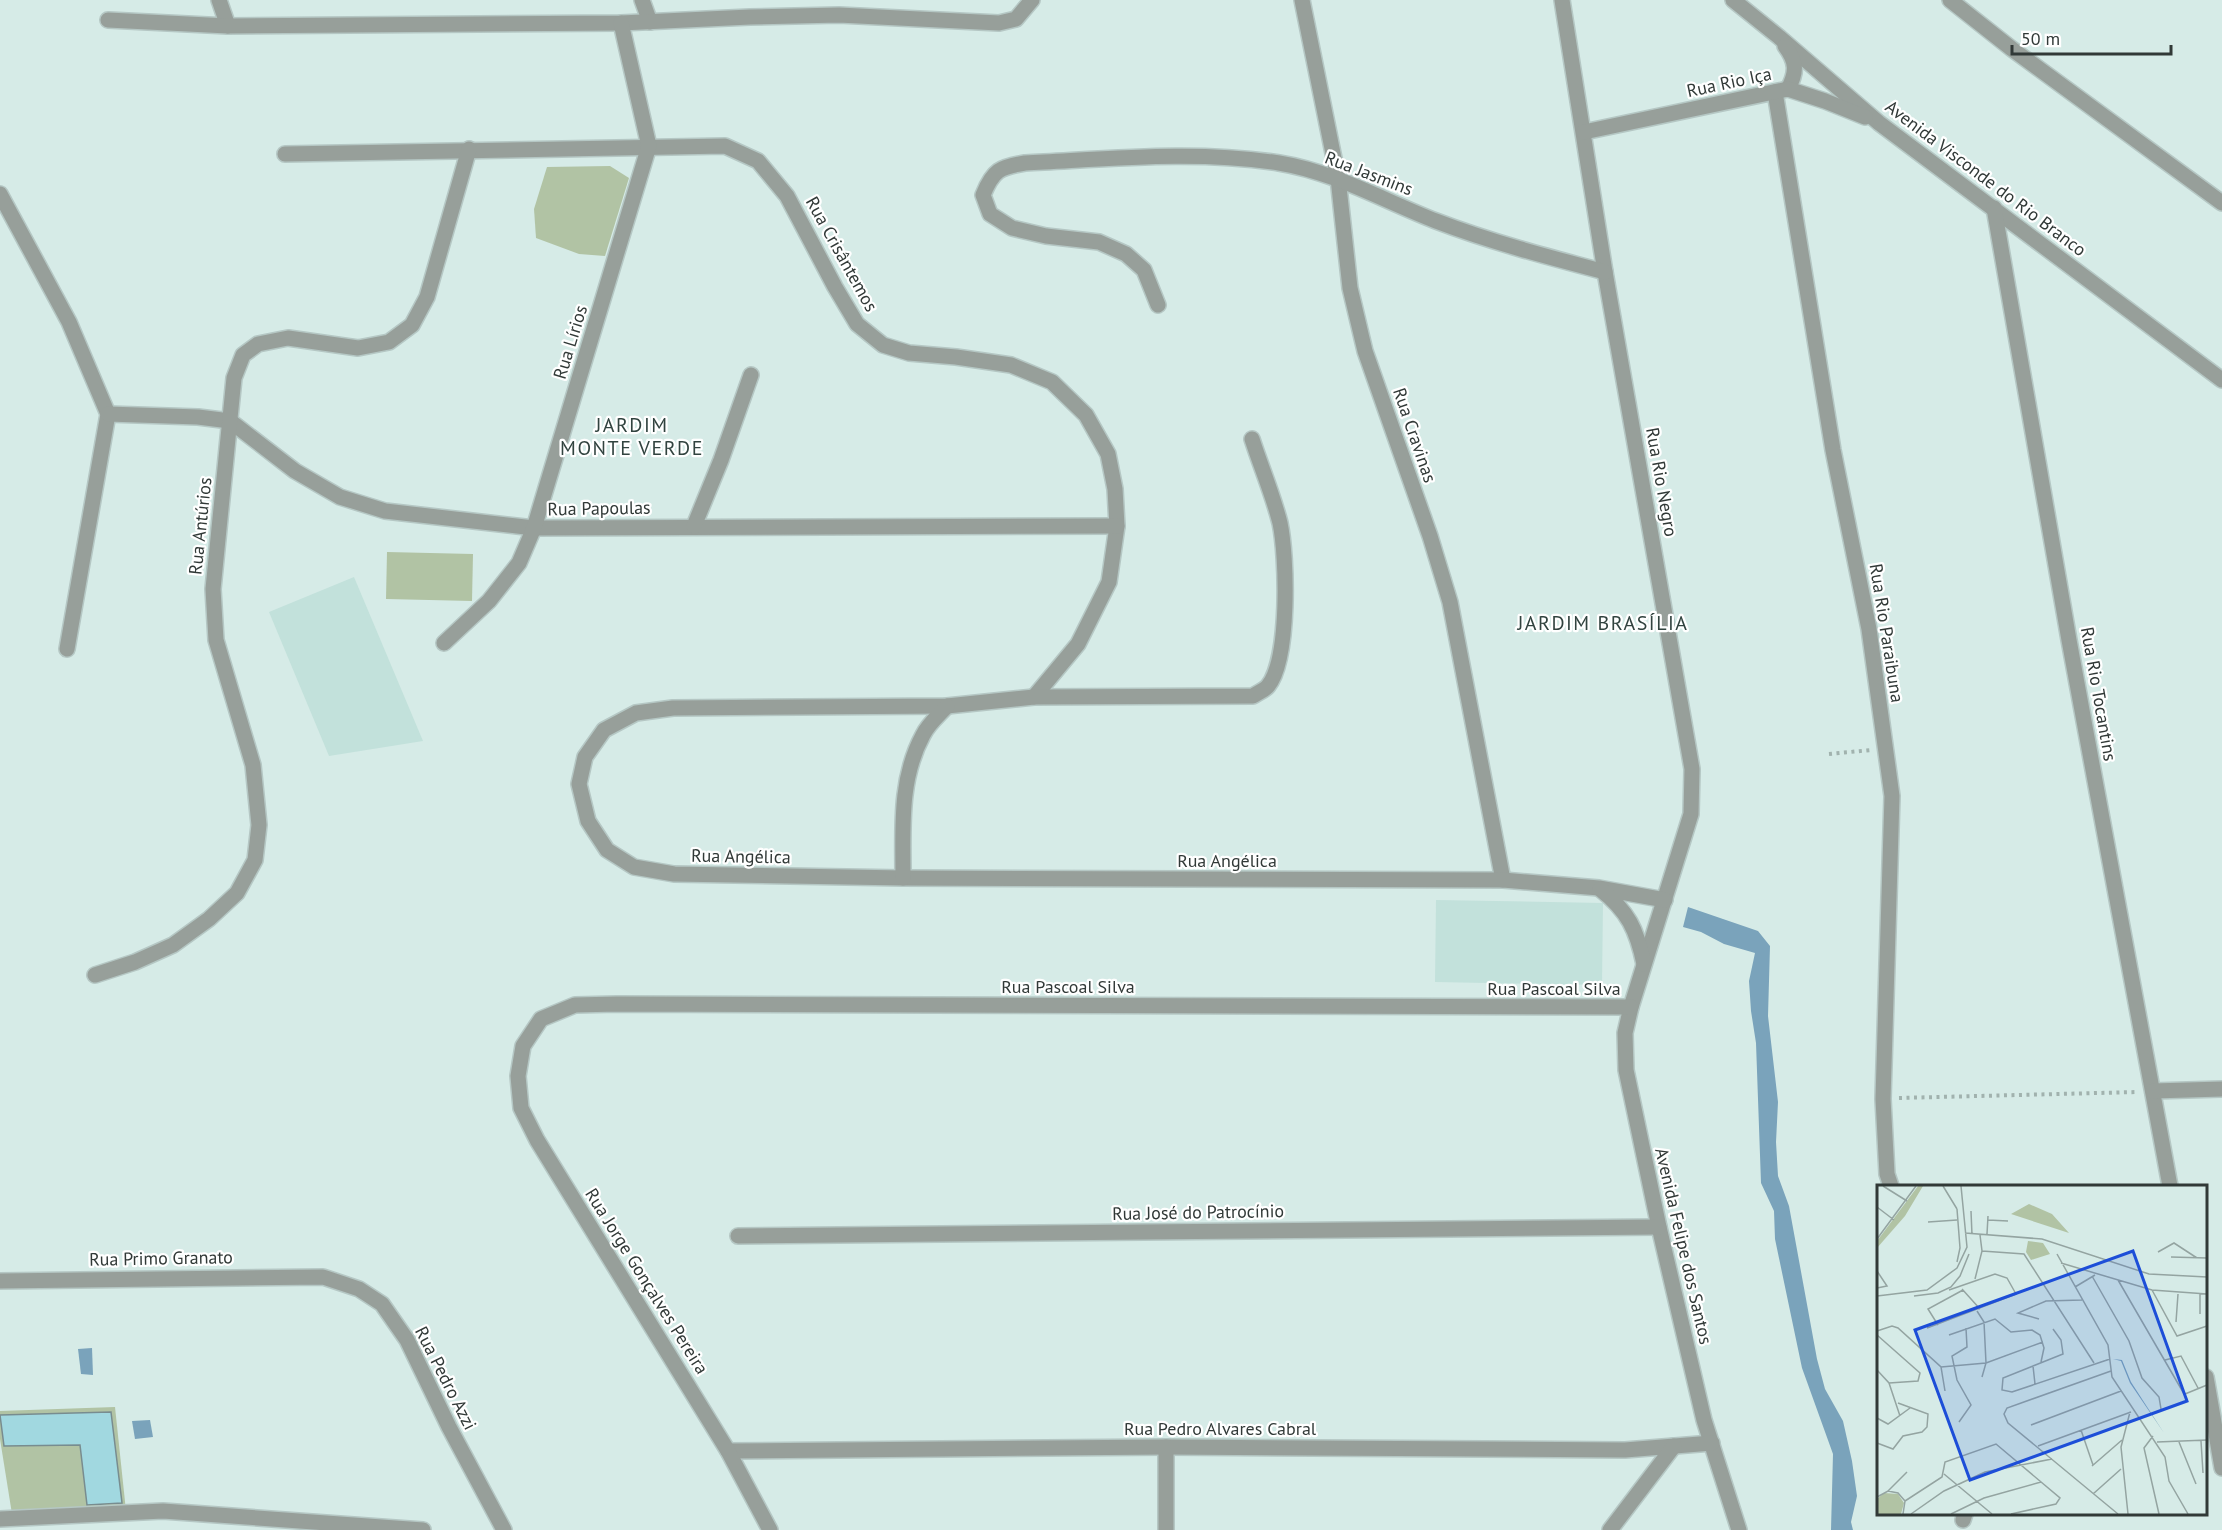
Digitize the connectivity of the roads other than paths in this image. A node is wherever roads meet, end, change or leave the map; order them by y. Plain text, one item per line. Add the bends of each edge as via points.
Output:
1 (219, 0) edge
2 (642, 0) edge
3 (1032, 0) edge
4 (1302, 0) edge
5 (1562, 0) edge
6 (1733, 0) edge
7 (1950, 0) edge
8 (108, 20) dead end
9 (650, 22) junction
10 (621, 23) junction
11 (228, 26) junction
12 (1779, 37) junction
13 (1781, 91) junction
14 (1879, 123) junction
15 (1584, 132) junction
16 (650, 146) junction
17 (469, 149) junction
18 (285, 154) dead end
19 (1338, 178) junction
20 (0, 194) edge
21 (2222, 203) edge
22 (1994, 208) junction
23 (1605, 272) junction
24 (1158, 305) dead end
25 (751, 375) dead end
26 (2222, 380) edge
27 (108, 414) junction
28 (230, 421) junction
29 (1252, 439) dead end
30 (694, 526) junction
31 (1117, 526) junction
32 (534, 528) junction
33 (444, 643) dead end
34 (67, 649) dead end
35 (1034, 697) junction
36 (947, 706) junction
37 (903, 878) junction
38 (1503, 880) junction
39 (1599, 888) junction
40 (1665, 900) junction
41 (1644, 967) junction
42 (95, 975) dead end
43 (1631, 1007) junction
44 (523, 1046) joint
45 (2222, 1089) edge
46 (2153, 1091) junction
47 (1891, 1185) edge
48 (2170, 1185) edge
49 (1659, 1227) junction
50 (738, 1236) dead end
51 (323, 1277) joint
52 (0, 1281) edge
53 (2207, 1387) edge
54 (1712, 1443) junction
55 (1674, 1446) junction
56 (1167, 1447) junction
57 (728, 1451) junction
58 (2222, 1465) edge
59 (0, 1519) edge
60 (423, 1530) edge
61 (504, 1530) edge
62 (770, 1530) edge
63 (1166, 1530) edge
64 (1610, 1530) edge
65 (1739, 1530) edge

1 - 11 street
2 - 9 street
3 - 9 street via 1016,19 999,23 839,15
4 - 19 street, Rua Cravinas
5 - 15 street, Rua Rio Negro
6 - 12 street, Avenida Visconde do Rio Branco
7 - 21 street
8 - 11 street
9 - 10 street
10 - 11 street
10 - 16 street
12 - 13 street via 1796,68 1794,77
12 - 14 street, Avenida Visconde do Rio Branco
13 - 14 street, Rua Rio Iça via 1825,101
13 - 15 street, Rua Rio Iça
13 - 47 street, Rua Rio Paraibuna via 1833,450 1869,629 1892,796 1883,1099
14 - 22 street, Avenida Visconde do Rio Branco
15 - 23 street, Rua Rio Negro
16 - 17 street, Rua Crisântemos
16 - 31 street, Rua Crisântemos via 725,146 758,161 787,196 857,324 883,345 909,353 1011,365 1052,382 1086,415 1108,454
16 - 32 street, Rua Lírios
17 - 18 street, Rua Crisântemos
17 - 28 street, Rua Antúrios via 427,297 412,325 389,342 358,348 288,338 258,344 243,355 234,378
19 - 23 street, Rua Jasmins via 1436,221 1523,251
19 - 24 street, Rua Jasmins via 1280,163 1203,156 1025,163 1003,167 989,178 983,195 990,214 1012,228 1099,242 1126,254 1144,270
19 - 38 street, Rua Cravinas via 1350,288 1365,351 1431,536 1450,602
20 - 27 street via 69,322
22 - 26 street, Avenida Visconde do Rio Branco
22 - 46 street, Rua Rio Tocantins
23 - 40 street, Rua Rio Negro via 1692,769 1690,813
25 - 30 street
27 - 28 street
27 - 34 street
28 - 32 street, Rua Papoulas via 295,471 340,497 385,511
28 - 42 street, Rua Antúrios via 213,589 215,630 253,765 259,825 255,860 237,893 173,945
29 - 35 street, Rua Angélica via 1280,523 1285,563 1282,645 1278,667 1268,687 1253,696
30 - 31 street, Rua Papoulas
30 - 32 street, Rua Papoulas
31 - 35 street, Rua Crisântemos via 1109,582 1078,644
32 - 33 street, Rua Lírios via 519,563 489,601
35 - 36 street, Rua Angélica
36 - 37 street via 923,734 909,768 903,801
36 - 37 street, Rua Angélica via 673,708 636,714 604,730 585,757 579,784 588,821 607,850 634,867 674,874
37 - 38 street, Rua Angélica
38 - 39 street, Rua Angélica
39 - 40 street, Rua Angélica
39 - 41 street via 1617,902 1630,920
40 - 41 street, Rua Rio Negro
41 - 43 street, Avenida Felipe dos Santos
43 - 44 street, Rua Pascoal Silva via 575,1005 541,1019
43 - 49 street, Avenida Felipe dos Santos via 1625,1033 1626,1070
44 - 57 street, Rua Jorge Gonçalves Pereira via 518,1076 521,1108 537,1140
45 - 46 street
46 - 48 street, Rua Rio Tocantins
49 - 50 street, Rua José do Patrocínio
49 - 54 street, Avenida Felipe dos Santos
51 - 52 street, Rua Primo Granato
51 - 61 street, Rua Pedro Azzi via 359,1289 382,1304 407,1340
53 - 58 street
54 - 55 street, Rua Pedro Alvares Cabral
54 - 65 street, Avenida Felipe dos Santos
55 - 56 street, Rua Pedro Alvares Cabral via 1625,1450
55 - 64 street
56 - 57 street, Rua Pedro Alvares Cabral
56 - 63 street
57 - 62 street, Rua Jorge Gonçalves Pereira
59 - 60 street via 163,1511

